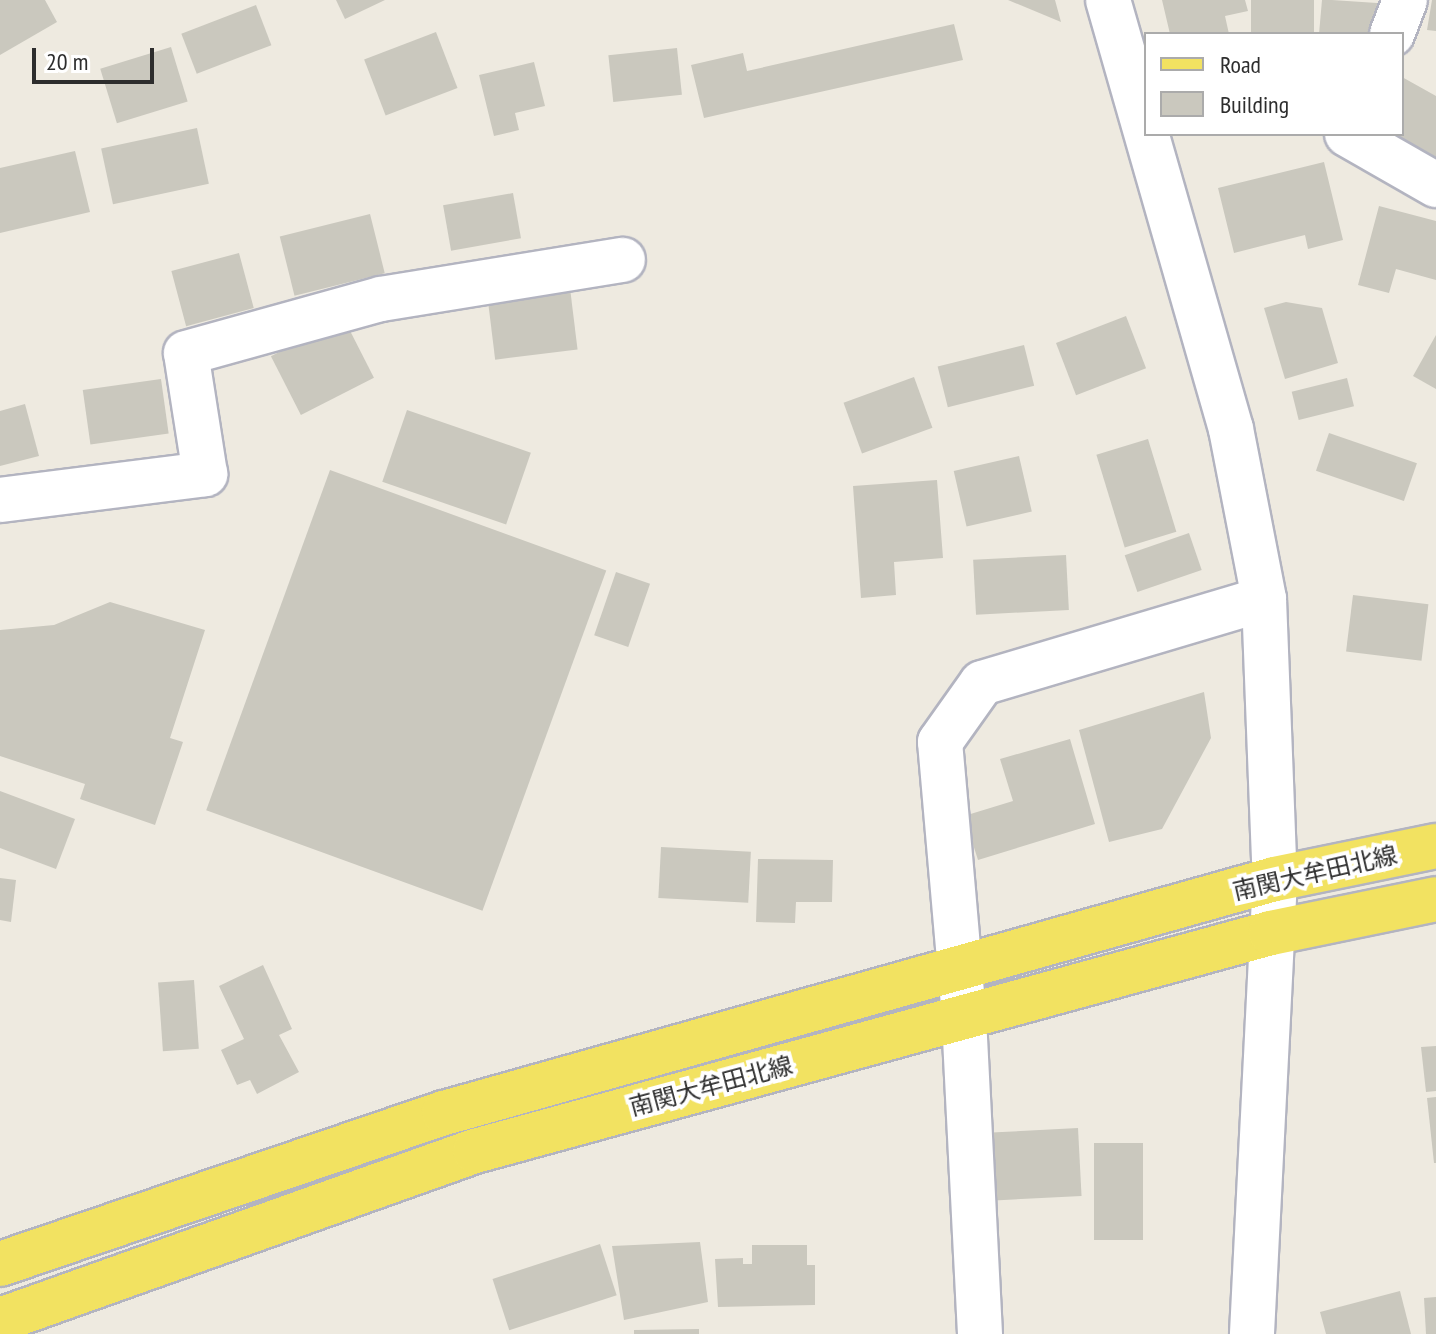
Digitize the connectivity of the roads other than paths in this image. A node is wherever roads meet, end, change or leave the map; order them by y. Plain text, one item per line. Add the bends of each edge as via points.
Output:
1 (1108, 0) edge
2 (1405, 0) edge
3 (1393, 32) edge
4 (1138, 83) edge
5 (1144, 105) edge
6 (1152, 136) edge
7 (1350, 136) edge
8 (1436, 185) edge
9 (623, 260) dead end
10 (0, 500) edge
11 (1264, 599) junction
12 (1436, 846) edge
13 (1275, 879) junction
14 (1436, 899) edge
15 (1271, 933) junction
16 (961, 970) junction
17 (964, 1016) junction
18 (0, 1264) edge
19 (0, 1320) edge
20 (980, 1334) edge
21 (1252, 1334) edge

1 - 4 street
2 - 3 street
4 - 5 street
6 - 11 street via 1231,429
7 - 8 street
9 - 10 street via 381,299 186,353 205,474
11 - 13 street
11 - 16 street via 982,683 940,742
12 - 13 main road, 南関大牟田北線
13 - 15 street
13 - 16 main road, 南関大牟田北線
14 - 15 main road, 南関大牟田北線
15 - 17 main road, 南関大牟田北線
15 - 21 street
16 - 17 street
16 - 18 main road, 南関大牟田北線 via 444,1113
17 - 19 main road, 南関大牟田北線 via 475,1151
17 - 20 street

